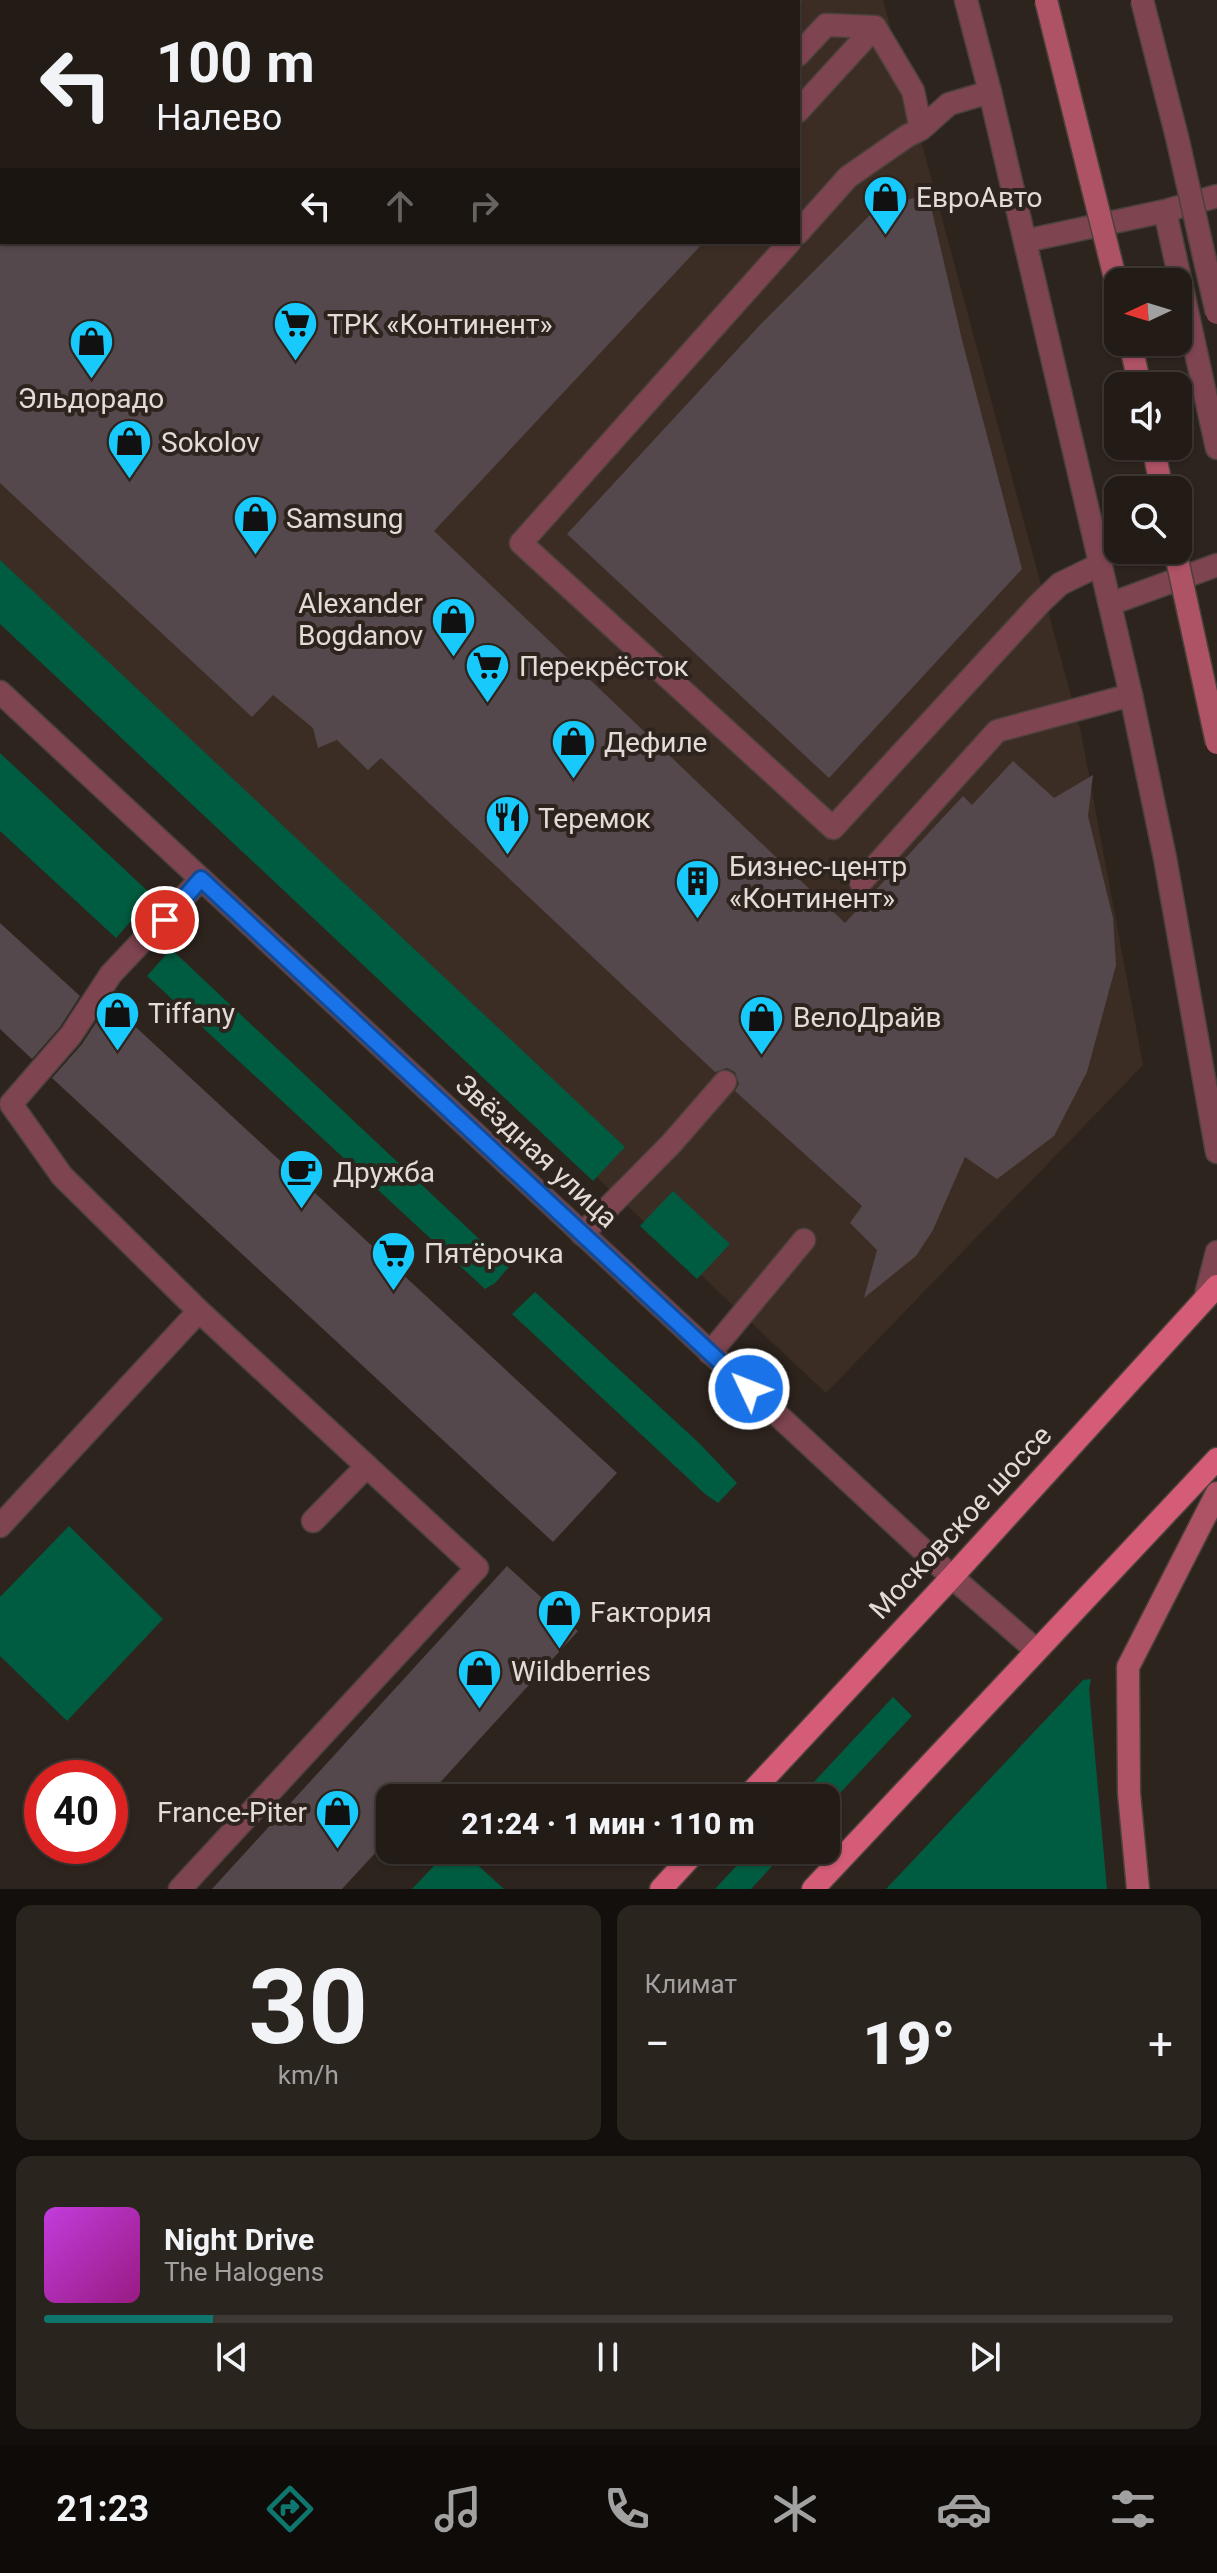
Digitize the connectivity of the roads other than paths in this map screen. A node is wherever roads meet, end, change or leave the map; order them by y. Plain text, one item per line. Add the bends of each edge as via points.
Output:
1 (966, 0) edge
2 (1046, 0) edge
3 (1142, 0) edge
4 (875, 27) junction
5 (800, 53) edge
6 (990, 92) junction
7 (800, 109) edge
8 (921, 129) junction
9 (1217, 196) edge
10 (1165, 211) junction
11 (800, 231) edge
12 (1025, 241) junction
13 (788, 244) edge
14 (1113, 268) edge
15 (1217, 313) edge
16 (1217, 448) edge
17 (1101, 564) junction
18 (1178, 564) edge
19 (1217, 565) edge
20 (1110, 604) junction
21 (0, 692) edge
22 (1131, 695) junction
23 (1217, 743) edge
24 (201, 879) junction
25 (861, 882) dead end
26 (725, 1082) dead end
27 (1217, 1152) edge
28 (582, 1234) junction
29 (804, 1240) dead end
30 (1217, 1252) edge
31 (1211, 1292) edge
32 (199, 1311) junction
33 (710, 1353) junction
34 (1217, 1459) edge
35 (367, 1466) junction
36 (1217, 1493) edge
37 (313, 1521) dead end
38 (0, 1526) edge
39 (952, 1577) junction
40 (1036, 1650) junction
41 (759, 1784) edge
42 (684, 1864) edge
43 (180, 1889) edge
44 (661, 1889) edge
45 (813, 1889) edge
46 (1138, 1889) edge

1 - 6 street
2 - 14 main road, bridge
3 - 15 street, bridge
4 - 5 street via 826,25
4 - 7 street
4 - 8 street via 913,91
6 - 8 street via 949,104
6 - 12 street
8 - 11 street via 848,177
9 - 10 street
10 - 12 street
10 - 16 street
12 - 17 street
13 - 17 street via 521,543 833,828 1040,603 1060,584
17 - 20 street
18 - 23 main road, bridge
19 - 20 street
20 - 22 street
21 - 24 street, Звёздная улица
22 - 25 street via 997,731
22 - 27 street
24 - 28 street, Звёздная улица
24 - 32 street via 111,974 71,1035 11,1104 62,1176
26 - 28 street
28 - 33 street, Звёздная улица
29 - 33 street
30 - 31 street
31 - 39 main road, Московское шоссе
32 - 35 street
32 - 38 street
33 - 39 street, Звёздная улица
34 - 40 main road
35 - 37 street
35 - 43 street via 477,1568
36 - 46 main road via 1128,1667 1129,1793
39 - 40 street, Звёздная улица
39 - 41 main road, Московское шоссе
40 - 45 main road
42 - 44 main road

